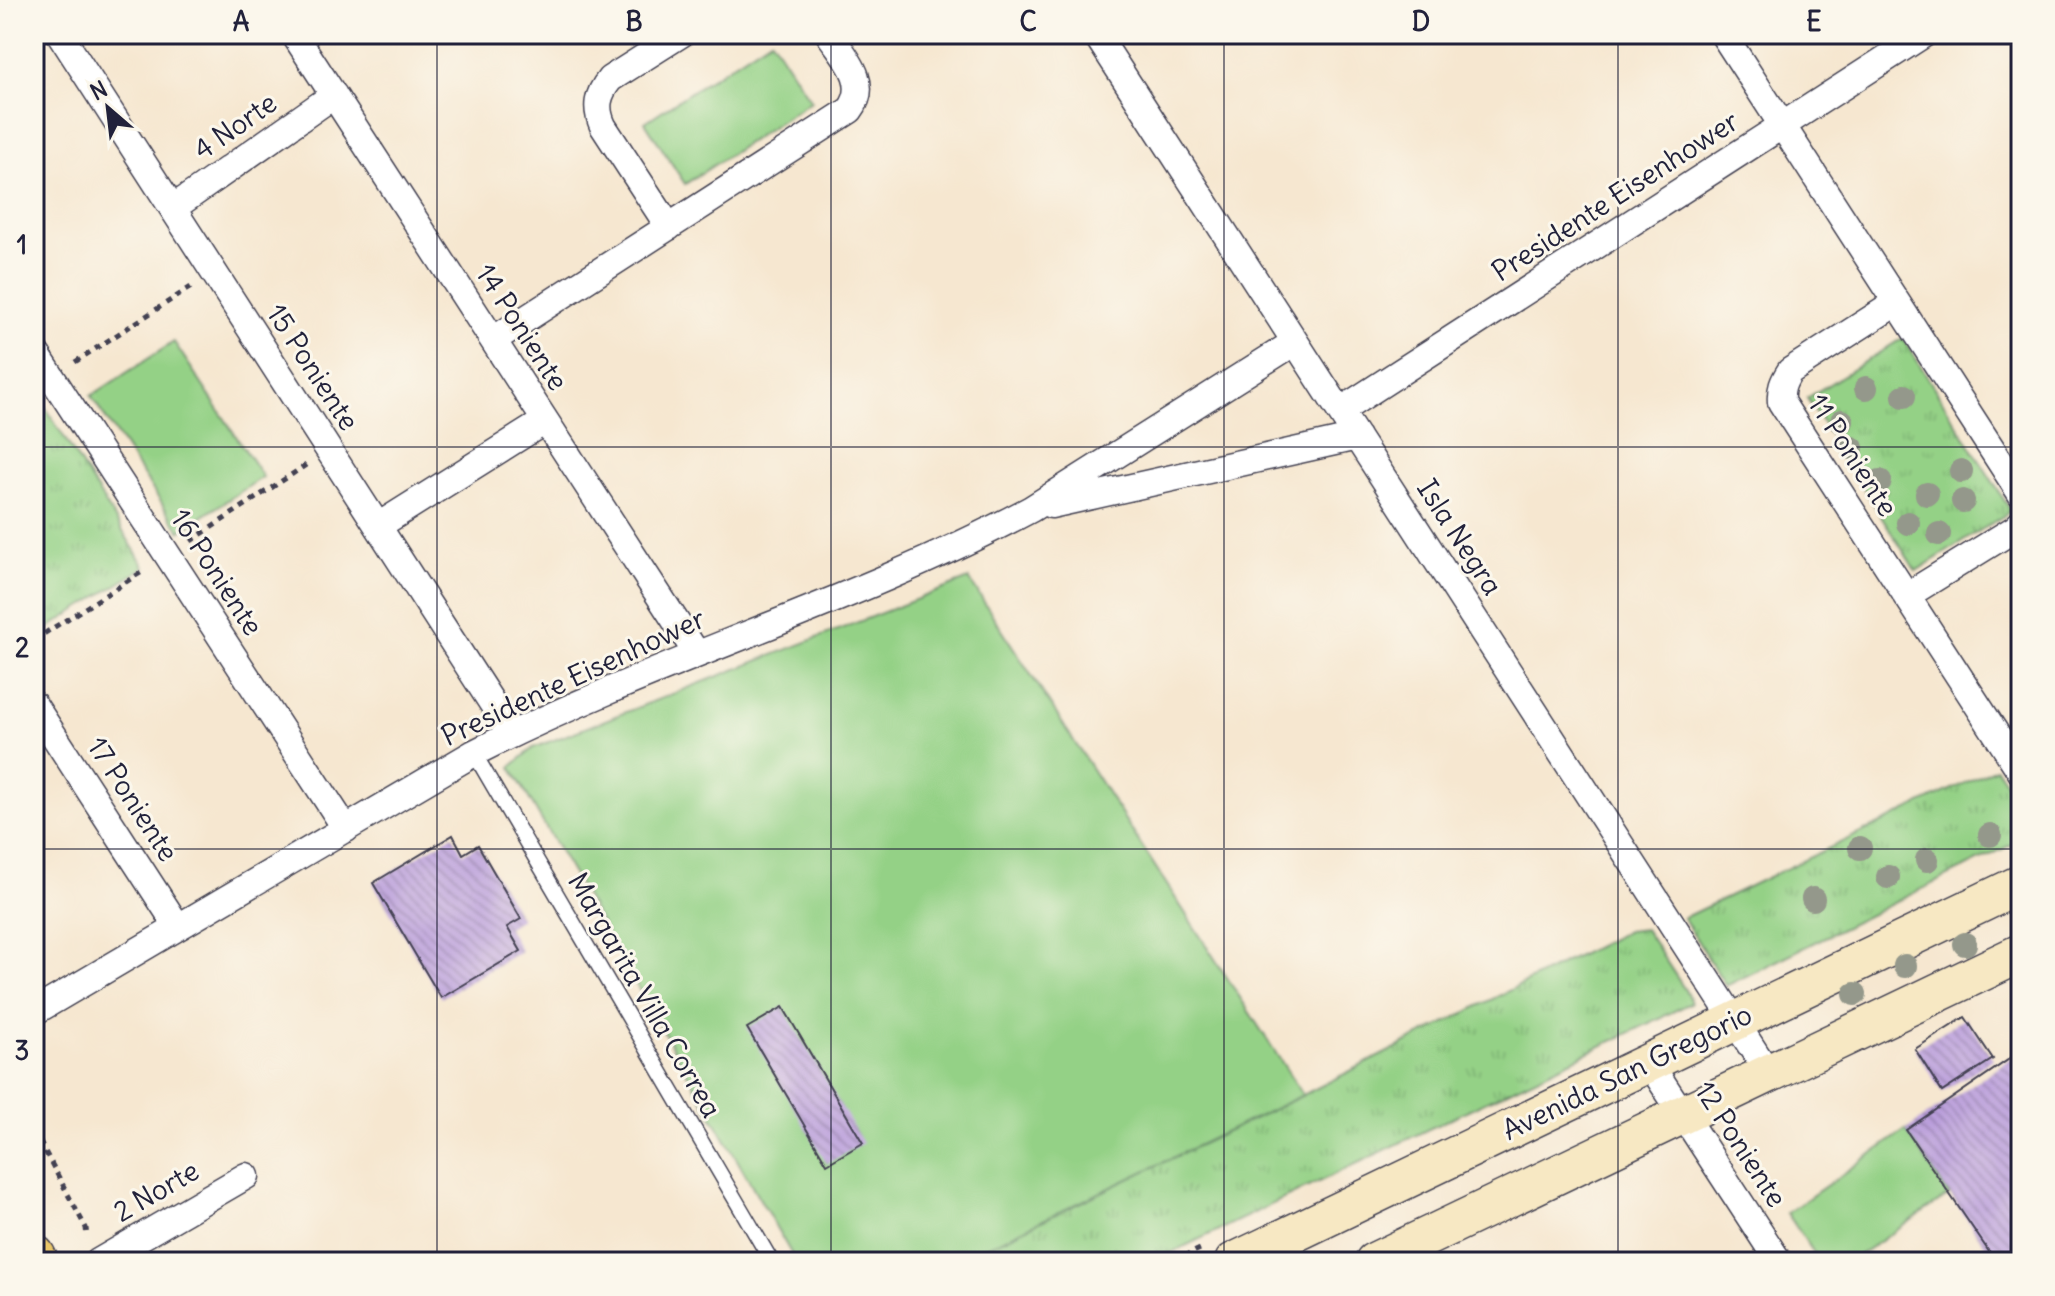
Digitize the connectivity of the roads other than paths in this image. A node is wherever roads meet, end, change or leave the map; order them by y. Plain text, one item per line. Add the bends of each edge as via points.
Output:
1 (60, 34) edge
2 (294, 34) edge
3 (681, 34) edge
4 (829, 34) edge
5 (1096, 34) edge
6 (1723, 34) edge
7 (1924, 34) edge
8 (334, 95) junction
9 (1782, 126) junction
10 (173, 208) junction
11 (669, 227) junction
12 (1896, 303) junction
13 (493, 340) junction
14 (1295, 342) junction
15 (34, 350) edge
16 (1340, 411) junction
17 (545, 421) junction
18 (1357, 437) junction
19 (2021, 494) edge
20 (1031, 509) junction
21 (2021, 523) edge
22 (378, 526) junction
23 (1906, 596) junction
24 (697, 654) junction
25 (34, 705) edge
26 (512, 734) junction
27 (474, 753) junction
28 (2021, 772) edge
29 (346, 829) junction
30 (2021, 884) edge
31 (178, 927) junction
32 (2018, 960) edge
33 (34, 1012) edge
34 (1734, 1021) junction
35 (1648, 1061) junction
36 (1769, 1074) junction
37 (1684, 1116) junction
38 (246, 1176) dead end
39 (92, 1251) edge
40 (34, 1256) edge
41 (37, 1262) edge
42 (772, 1262) edge
43 (1234, 1262) edge
44 (1374, 1262) edge
45 (1779, 1262) edge

1 - 10 street, 15 Poniente
2 - 8 street, 14 Poniente
3 - 11 street via 610,79 597,101 603,126
4 - 11 street via 857,77 858,95 850,110
5 - 14 street, Isla Negra
6 - 9 street
7 - 9 street, Presidente Eisenhower
8 - 10 street, 4 Norte
8 - 13 street, 14 Poniente
9 - 12 street
9 - 16 street, Presidente Eisenhower
10 - 22 street, 15 Poniente
11 - 13 street
12 - 19 street
12 - 23 street, 11 Poniente via 1790,371 1780,391 1787,413
13 - 17 street, 14 Poniente
14 - 16 street, Isla Negra
14 - 20 street, Presidente Eisenhower
15 - 29 street, 16 Poniente
16 - 18 street, Isla Negra
17 - 22 street
17 - 24 street, 14 Poniente
18 - 20 street, Presidente Eisenhower
18 - 34 street, Isla Negra
20 - 24 street, Presidente Eisenhower via 928,559
21 - 23 street
22 - 26 street, 15 Poniente
23 - 28 street, 11 Poniente
24 - 26 street, Presidente Eisenhower
25 - 31 street, 17 Poniente
26 - 27 street, Presidente Eisenhower
27 - 29 street, Presidente Eisenhower
27 - 42 lane, Margarita Villa Correa
29 - 31 street, Presidente Eisenhower
30 - 34 main road, Avenida San Gregorio
31 - 33 street, Presidente Eisenhower
32 - 36 main road
34 - 35 main road, Avenida San Gregorio
34 - 36 street, Isla Negra
35 - 37 street, 12 Poniente
35 - 43 main road, Avenida San Gregorio
36 - 37 main road
37 - 44 main road
37 - 45 street, 12 Poniente
38 - 39 street, 2 Norte
40 - 41 main road

